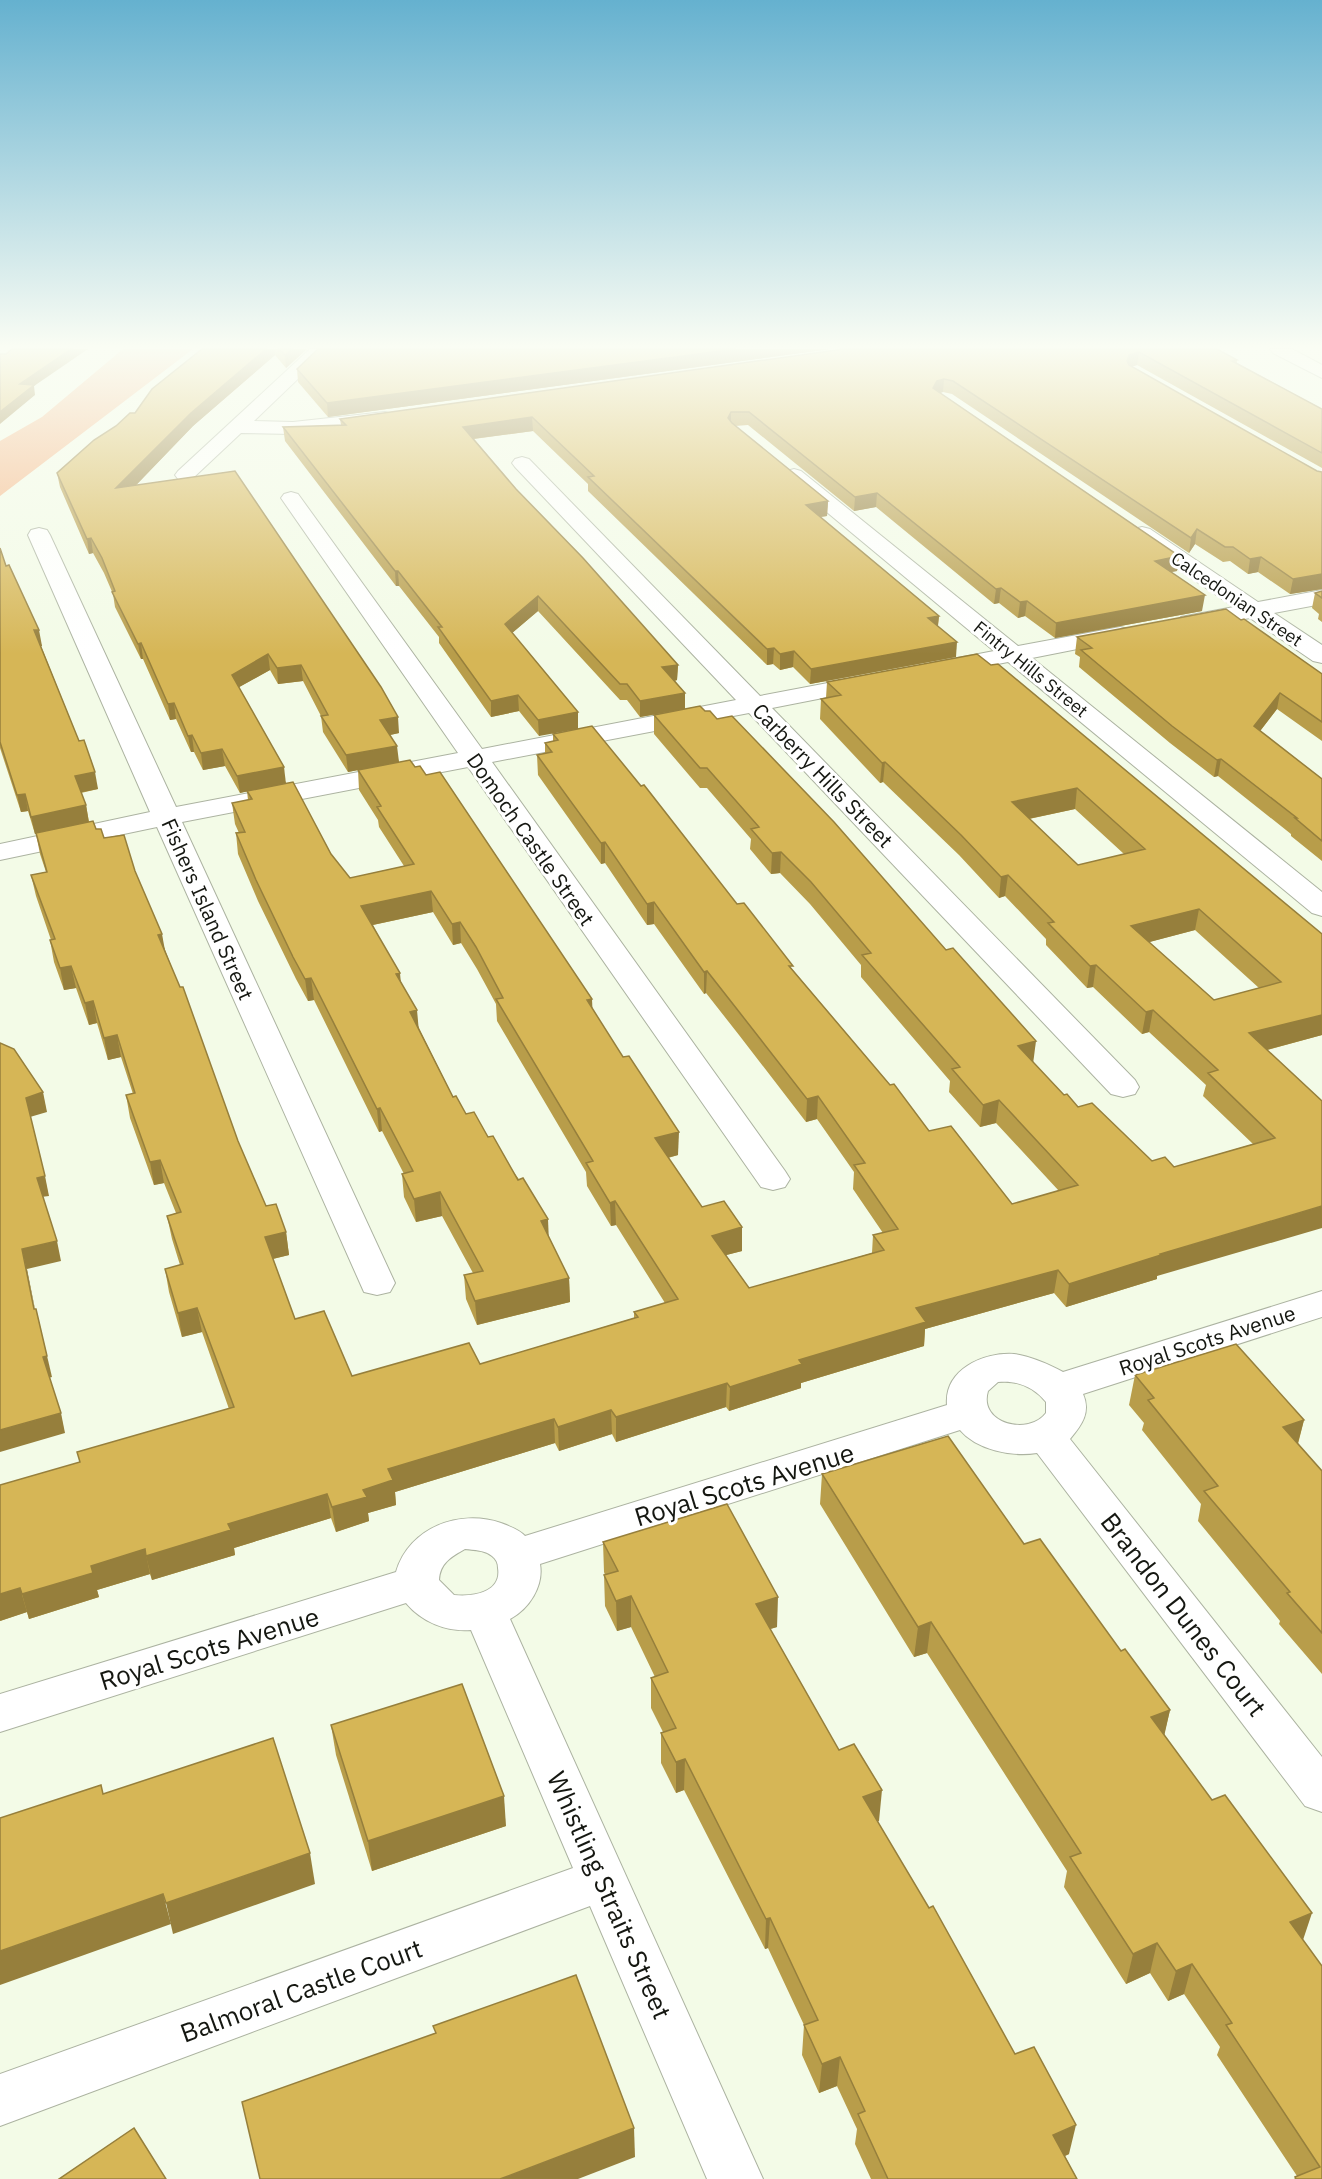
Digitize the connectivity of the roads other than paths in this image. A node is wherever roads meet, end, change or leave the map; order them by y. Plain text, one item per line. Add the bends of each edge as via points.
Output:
1 (211, 451) edge
2 (777, 461) edge
3 (522, 463) dead end
4 (185, 475) dead end
5 (291, 498) dead end
6 (1129, 526) edge
7 (39, 535) dead end
8 (1322, 582) edge
9 (1322, 597) edge
10 (1245, 604) junction
11 (1006, 648) junction
12 (1322, 656) edge
13 (748, 697) junction
14 (469, 751) junction
15 (163, 809) junction
16 (0, 831) edge
17 (0, 852) edge
18 (1322, 907) edge
19 (1123, 1087) dead end
20 (773, 1179) dead end
21 (377, 1283) dead end
22 (1322, 1304) edge
23 (1058, 1388) junction
24 (969, 1413) junction
25 (1045, 1436) junction
26 (518, 1555) junction
27 (418, 1582) junction
28 (485, 1611) junction
29 (0, 1713) edge
30 (1322, 1792) edge
31 (603, 1879) junction
32 (0, 2100) edge
33 (735, 2179) edge

1 - 4 street
2 - 11 street, Fintry Hills Street
3 - 13 street, Carberry Hills Street
5 - 14 street, Domoch Castle Street
6 - 10 street, Calcedonian Street
7 - 15 street, Fishers Island Street
8 - 10 street
9 - 10 street
10 - 11 street
10 - 12 street, Calcedonian Street
11 - 13 street
11 - 18 street, Fintry Hills Street
13 - 14 street
13 - 19 street, Carberry Hills Street
14 - 15 street
14 - 20 street, Domoch Castle Street
15 - 16 street
15 - 17 street
15 - 21 street, Fishers Island Street
22 - 23 street, Royal Scots Avenue
23 - 24 street via 1032,1372 999,1368 974,1380 967,1390
23 - 25 street via 1065,1398 1064,1420
24 - 25 street via 988,1431 1002,1437
24 - 26 street, Royal Scots Avenue
25 - 30 street, Brandon Dunes Court
26 - 27 street via 494,1536 462,1533 431,1548 421,1561
26 - 28 street via 521,1579 514,1593
27 - 28 street via 424,1596 435,1606 452,1612
27 - 29 street, Royal Scots Avenue
28 - 31 street, Whistling Straits Street
31 - 32 street, Balmoral Castle Court
31 - 33 street, Whistling Straits Street

